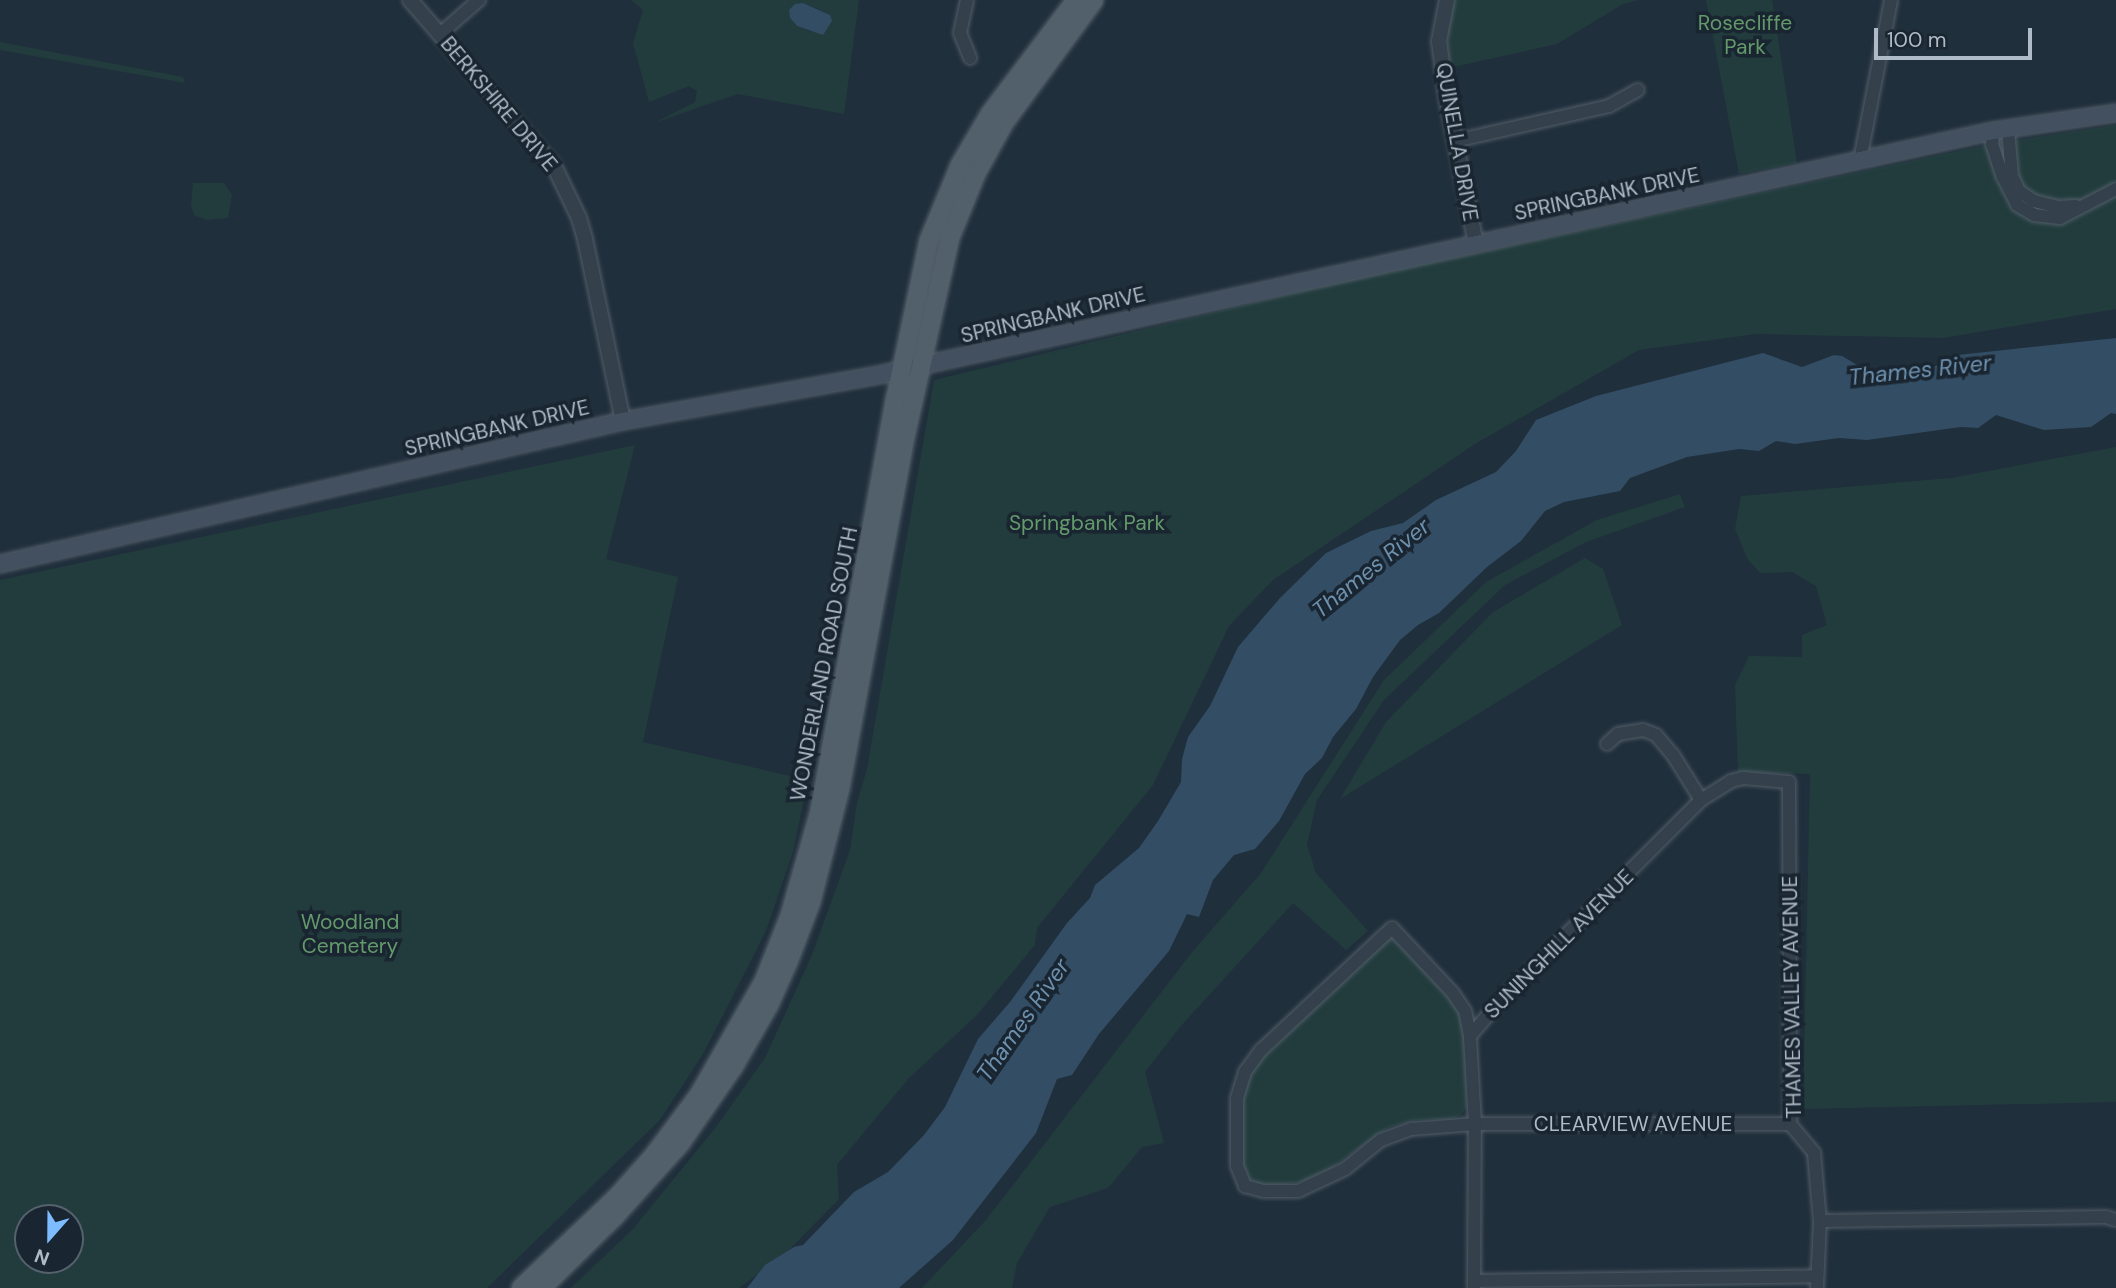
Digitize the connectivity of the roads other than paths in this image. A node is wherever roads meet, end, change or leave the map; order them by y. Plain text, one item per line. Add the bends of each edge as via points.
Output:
1 (410, 0) edge
2 (479, 0) edge
3 (967, 0) edge
4 (1076, 0) edge
5 (1094, 0) edge
6 (1447, 0) edge
7 (1891, 0) edge
8 (440, 34) junction
9 (970, 58) dead end
10 (1638, 90) dead end
11 (2116, 113) edge
12 (2001, 130) junction
13 (1455, 141) junction
14 (1860, 160) junction
15 (2116, 189) edge
16 (1476, 244) junction
17 (921, 366) junction
18 (901, 370) junction
19 (623, 421) junction
20 (0, 564) edge
21 (1607, 744) dead end
22 (1788, 782) joint
23 (1701, 800) junction
24 (1470, 1036) junction
25 (1790, 1124) junction
26 (1475, 1125) junction
27 (1820, 1220) junction
28 (2116, 1220) edge
29 (1817, 1282) edge
30 (1474, 1284) edge
31 (520, 1288) edge
32 (542, 1288) edge

1 - 8 street, BERKSHIRE DRIVE
2 - 8 street
3 - 9 street via 960,33
4 - 18 main road, WONDERLAND ROAD SOUTH via 998,101 960,165 929,240
5 - 17 main road, WONDERLAND ROAD SOUTH via 1004,122 976,174 950,238
6 - 13 street, QUINELLA DRIVE via 1439,41
7 - 14 street
8 - 19 street, BERKSHIRE DRIVE via 554,166 579,218
10 - 13 street via 1609,106
11 - 12 main road, SPRINGBANK DRIVE
12 - 14 main road, SPRINGBANK DRIVE
12 - 15 street via 1997,163 2017,205 2034,215 2060,218
13 - 16 street, QUINELLA DRIVE
14 - 16 main road, SPRINGBANK DRIVE
16 - 17 main road, SPRINGBANK DRIVE
17 - 18 main road, SPRINGBANK DRIVE
17 - 32 main road, WONDERLAND ROAD SOUTH via 840,789 811,902 789,960 734,1066 680,1144
18 - 19 main road, SPRINGBANK DRIVE
18 - 31 main road, WONDERLAND ROAD SOUTH via 816,826 790,915 764,981 699,1095 655,1154 616,1198
19 - 20 main road, SPRINGBANK DRIVE
21 - 23 street via 1618,734 1643,730 1656,735
22 - 23 street, SUNINGHILL AVENUE via 1743,778
22 - 25 street, THAMES VALLEY AVENUE
23 - 24 street, SUNINGHILL AVENUE
24 - 26 street, SUNINGHILL AVENUE
24 - 26 street, CLEARVIEW AVENUE via 1465,1011 1453,993 1392,928 1261,1050 1245,1072 1237,1099 1237,1166 1245,1186 1298,1191 1345,1169 1381,1140 1412,1129
25 - 26 street, CLEARVIEW AVENUE
25 - 27 street, THAMES VALLEY AVENUE via 1814,1153
26 - 30 street, SUNINGHILL AVENUE
27 - 28 street
27 - 29 street, THAMES VALLEY AVENUE
29 - 30 street

